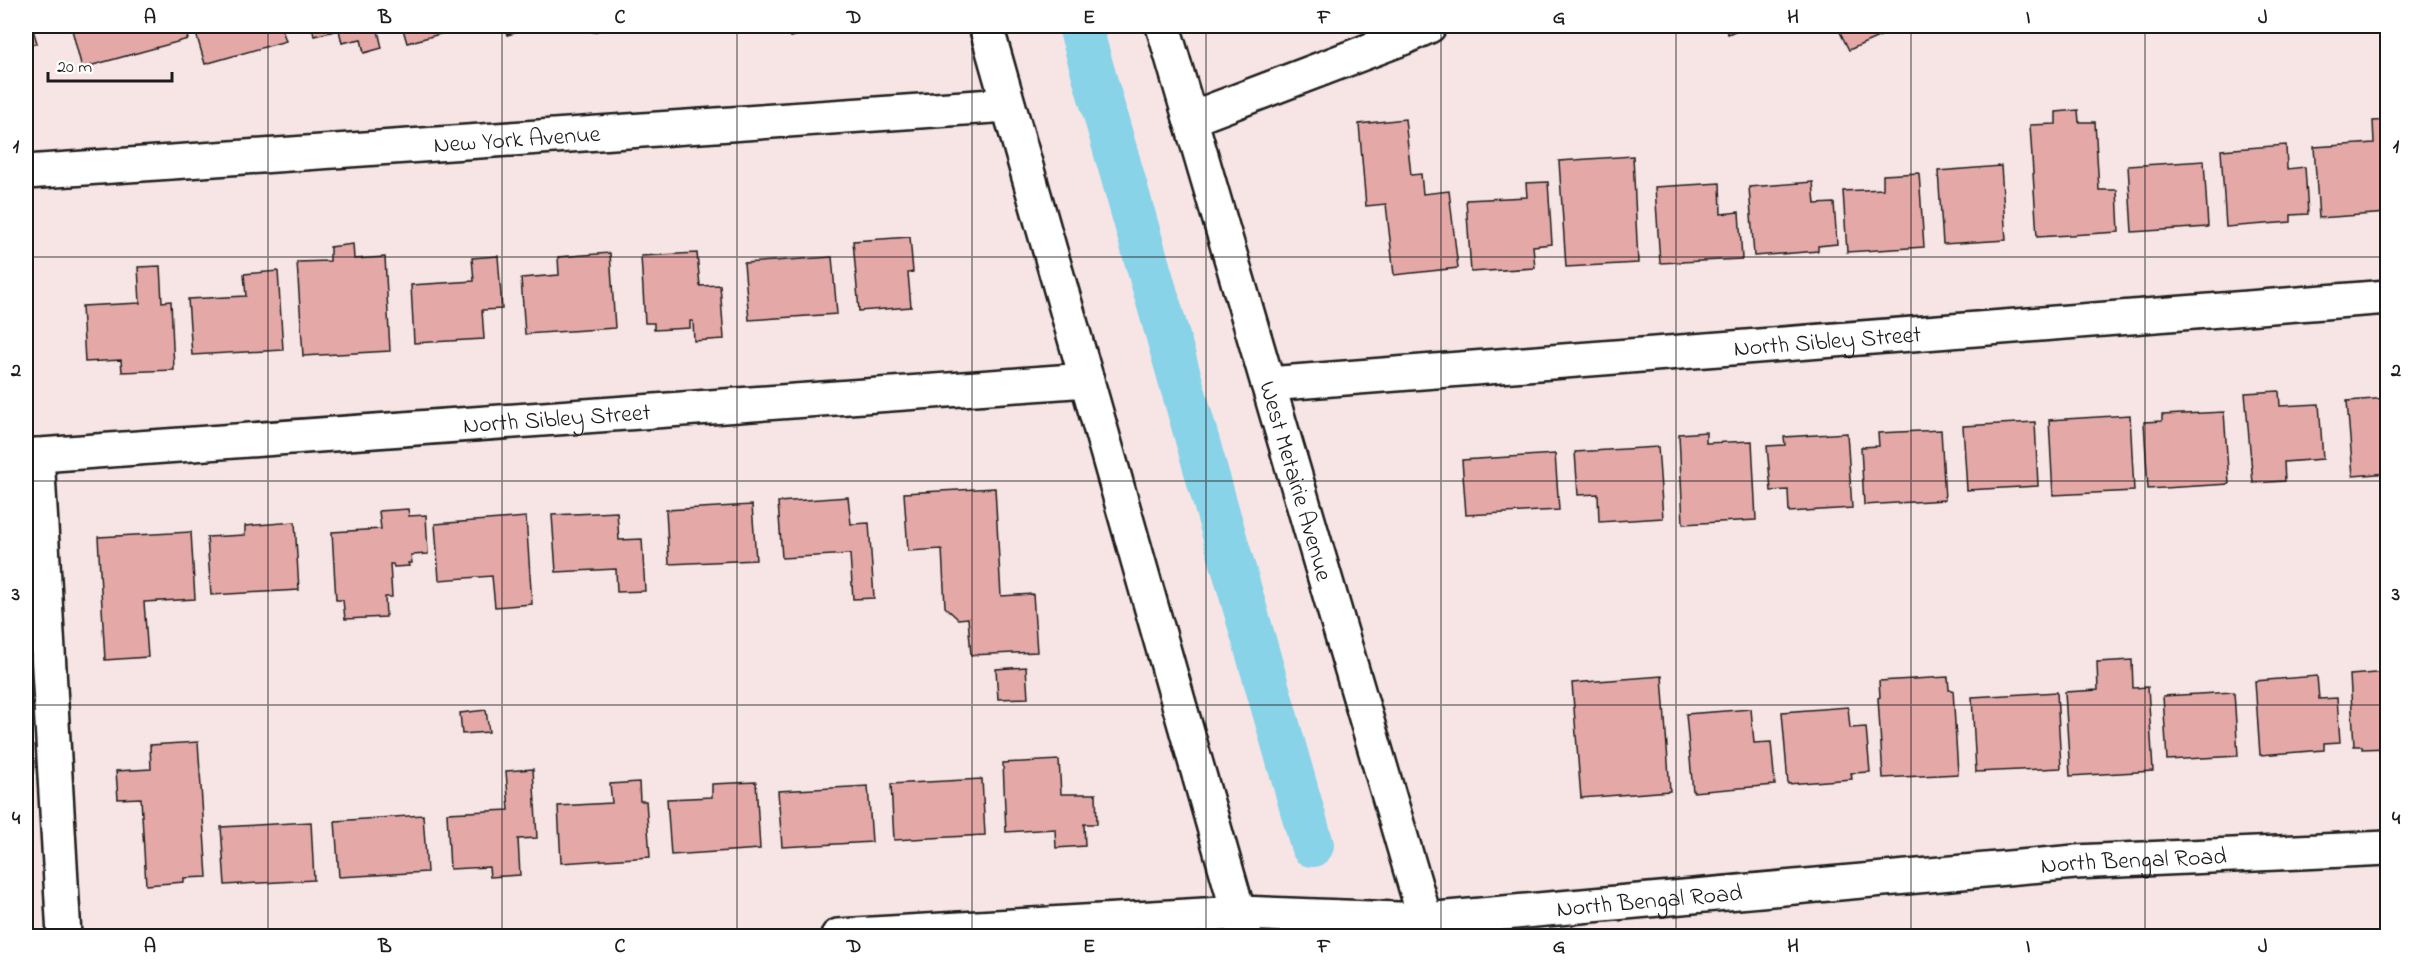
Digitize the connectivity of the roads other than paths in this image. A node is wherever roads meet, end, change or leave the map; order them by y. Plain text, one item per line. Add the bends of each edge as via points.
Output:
1 (986, 26) edge
2 (1163, 26) edge
3 (1429, 26) edge
4 (1008, 105) junction
5 (1190, 118) junction
6 (26, 172) edge
7 (2388, 297) edge
8 (1087, 380) junction
9 (1269, 384) junction
10 (31, 455) edge
11 (2388, 848) edge
12 (1242, 925) edge
13 (1427, 928) edge
14 (64, 936) edge
15 (838, 936) edge

1 - 4 street
2 - 5 street, West Metairie Avenue
3 - 5 street
4 - 6 street, New York Avenue
4 - 8 street
5 - 9 street, West Metairie Avenue
7 - 9 street, North Sibley Street
8 - 10 street, North Sibley Street
8 - 12 street
9 - 13 street, West Metairie Avenue
10 - 14 street
11 - 13 street, North Bengal Road via 2075,862
12 - 13 street, North Bengal Road
12 - 15 street, North Bengal Road

